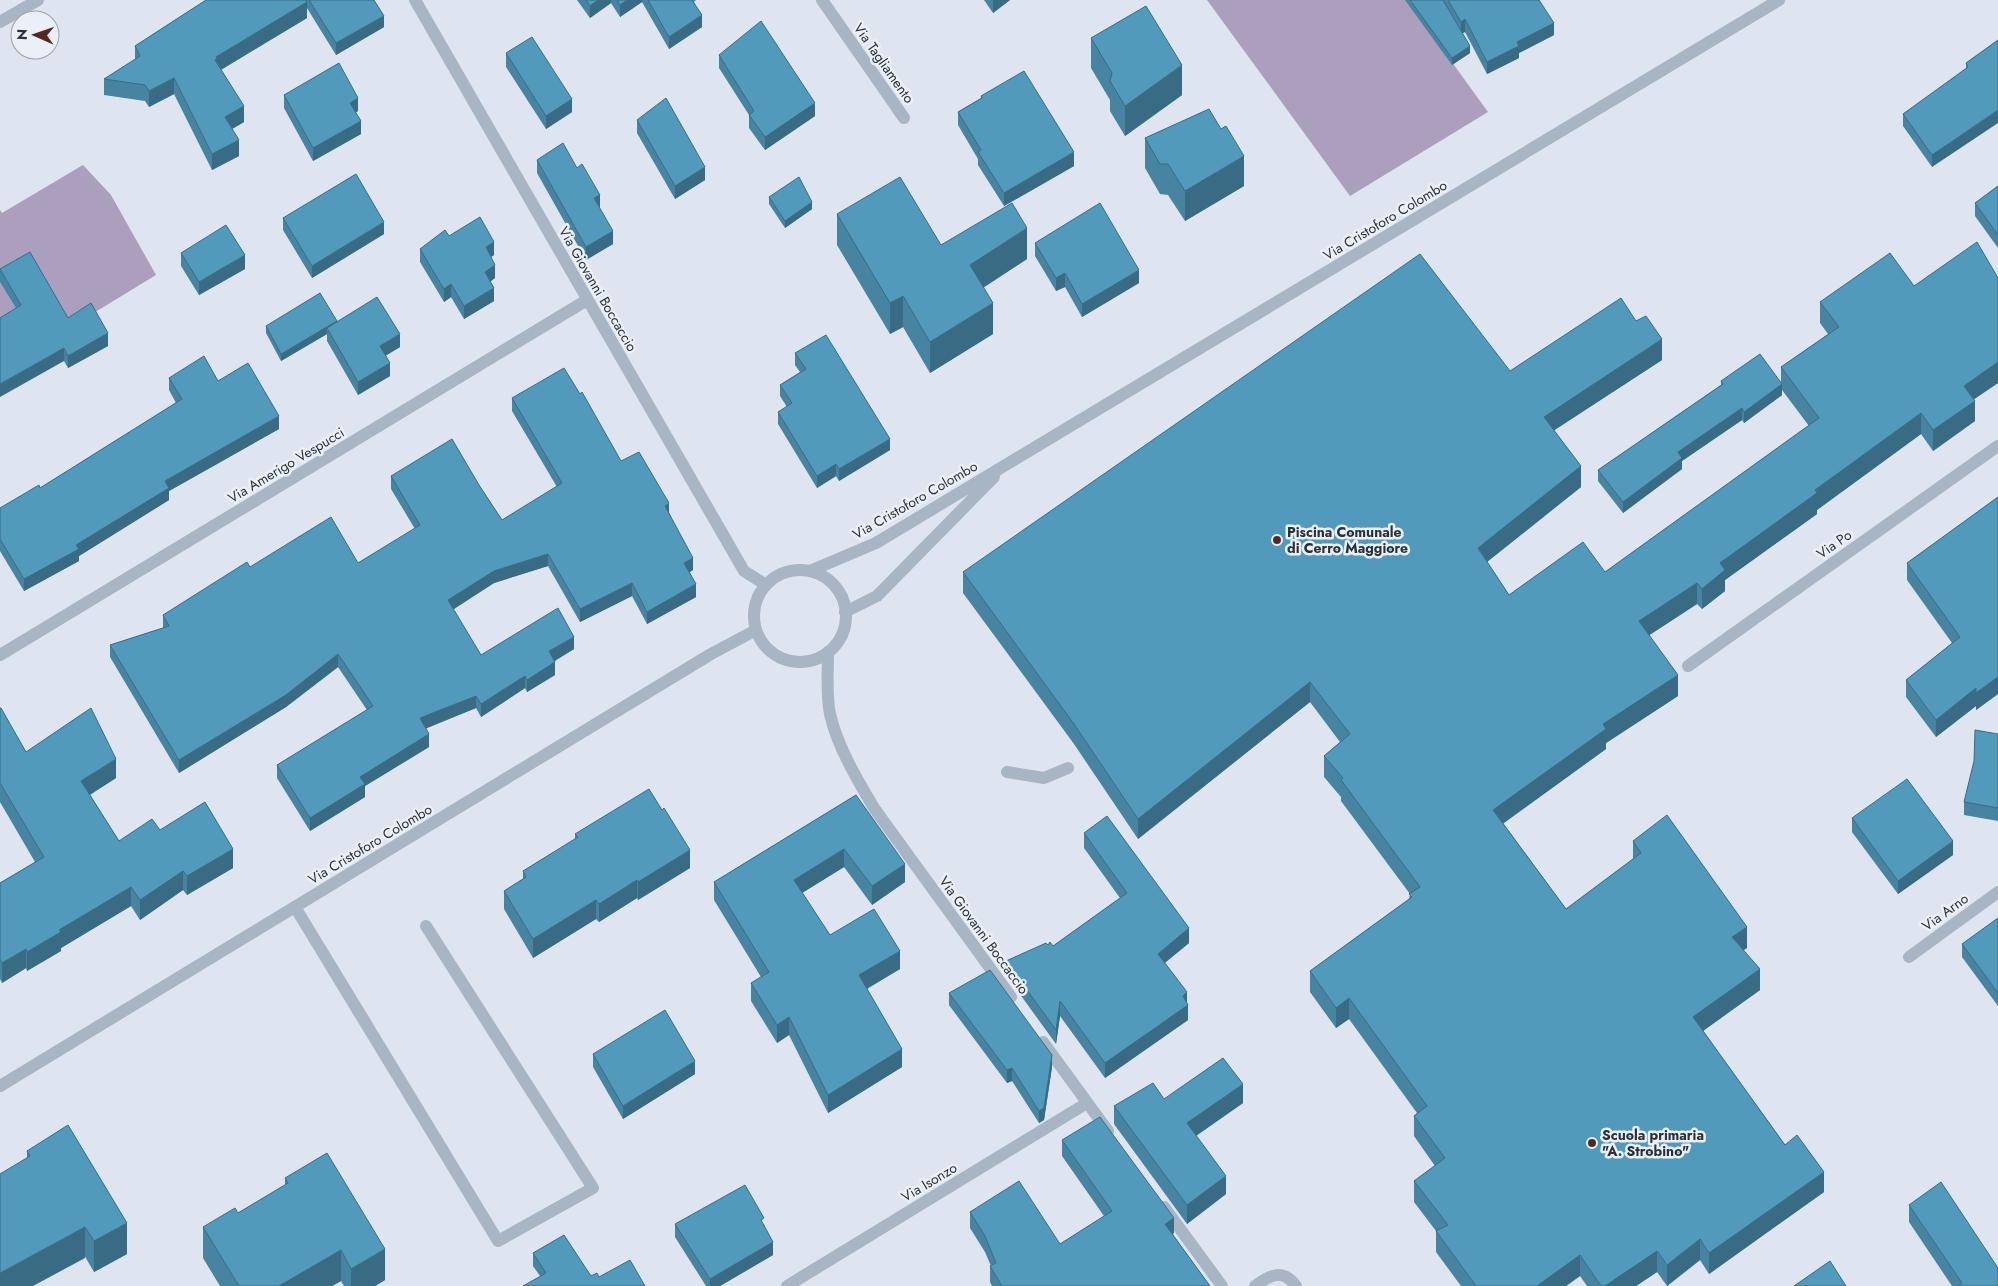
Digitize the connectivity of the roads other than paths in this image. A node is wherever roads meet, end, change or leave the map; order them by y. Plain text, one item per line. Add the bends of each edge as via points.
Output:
1 (38, 0) edge
2 (415, 0) edge
3 (822, 0) edge
4 (1779, 0) edge
5 (0, 22) edge
6 (904, 118) dead end
7 (587, 300) junction
8 (1998, 446) edge
9 (1006, 464) junction
10 (810, 571) junction
11 (766, 585) junction
12 (845, 612) junction
13 (756, 630) junction
14 (828, 652) junction
15 (0, 655) edge
16 (1688, 666) dead end
17 (1068, 768) dead end
18 (1007, 772) dead end
19 (1998, 892) edge
20 (295, 907) junction
21 (426, 926) dead end
22 (1909, 957) dead end
23 (1018, 1008) edge
24 (1035, 1031) edge
25 (0, 1086) edge
26 (1087, 1103) junction
27 (1116, 1142) edge
28 (1156, 1197) edge
29 (787, 1286) edge
30 (1222, 1286) edge
31 (1255, 1286) edge
32 (1296, 1286) edge

1 - 5 street
2 - 7 street, Via Giovanni Boccaccio
3 - 6 street, Via Tagliamento
4 - 9 street, Via Cristoforo Colombo
7 - 11 street, Via Giovanni Boccaccio via 744,571
7 - 15 street, Via Amerigo Vespucci
8 - 16 street, Via Po
9 - 10 street, Via Cristoforo Colombo via 876,543
9 - 12 street, Via Cristoforo Colombo via 877,596
10 - 11 street, Via Cristoforo Colombo via 786,572
10 - 12 street via 834,585 842,597
11 - 13 street via 755,606
12 - 14 street via 845,627
13 - 14 street via 762,643 786,660 801,662
13 - 20 street, Via Cristoforo Colombo via 710,654
14 - 23 street, Via Giovanni Boccaccio via 830,715 855,777
17 - 18 street via 1044,778
19 - 22 street, Via Arno
20 - 21 street via 498,1241 593,1188
20 - 25 street, Via Cristoforo Colombo
24 - 26 street
26 - 27 street
26 - 29 street, Via Isonzo
28 - 30 street
31 - 32 street via 1278,1275 1290,1279

